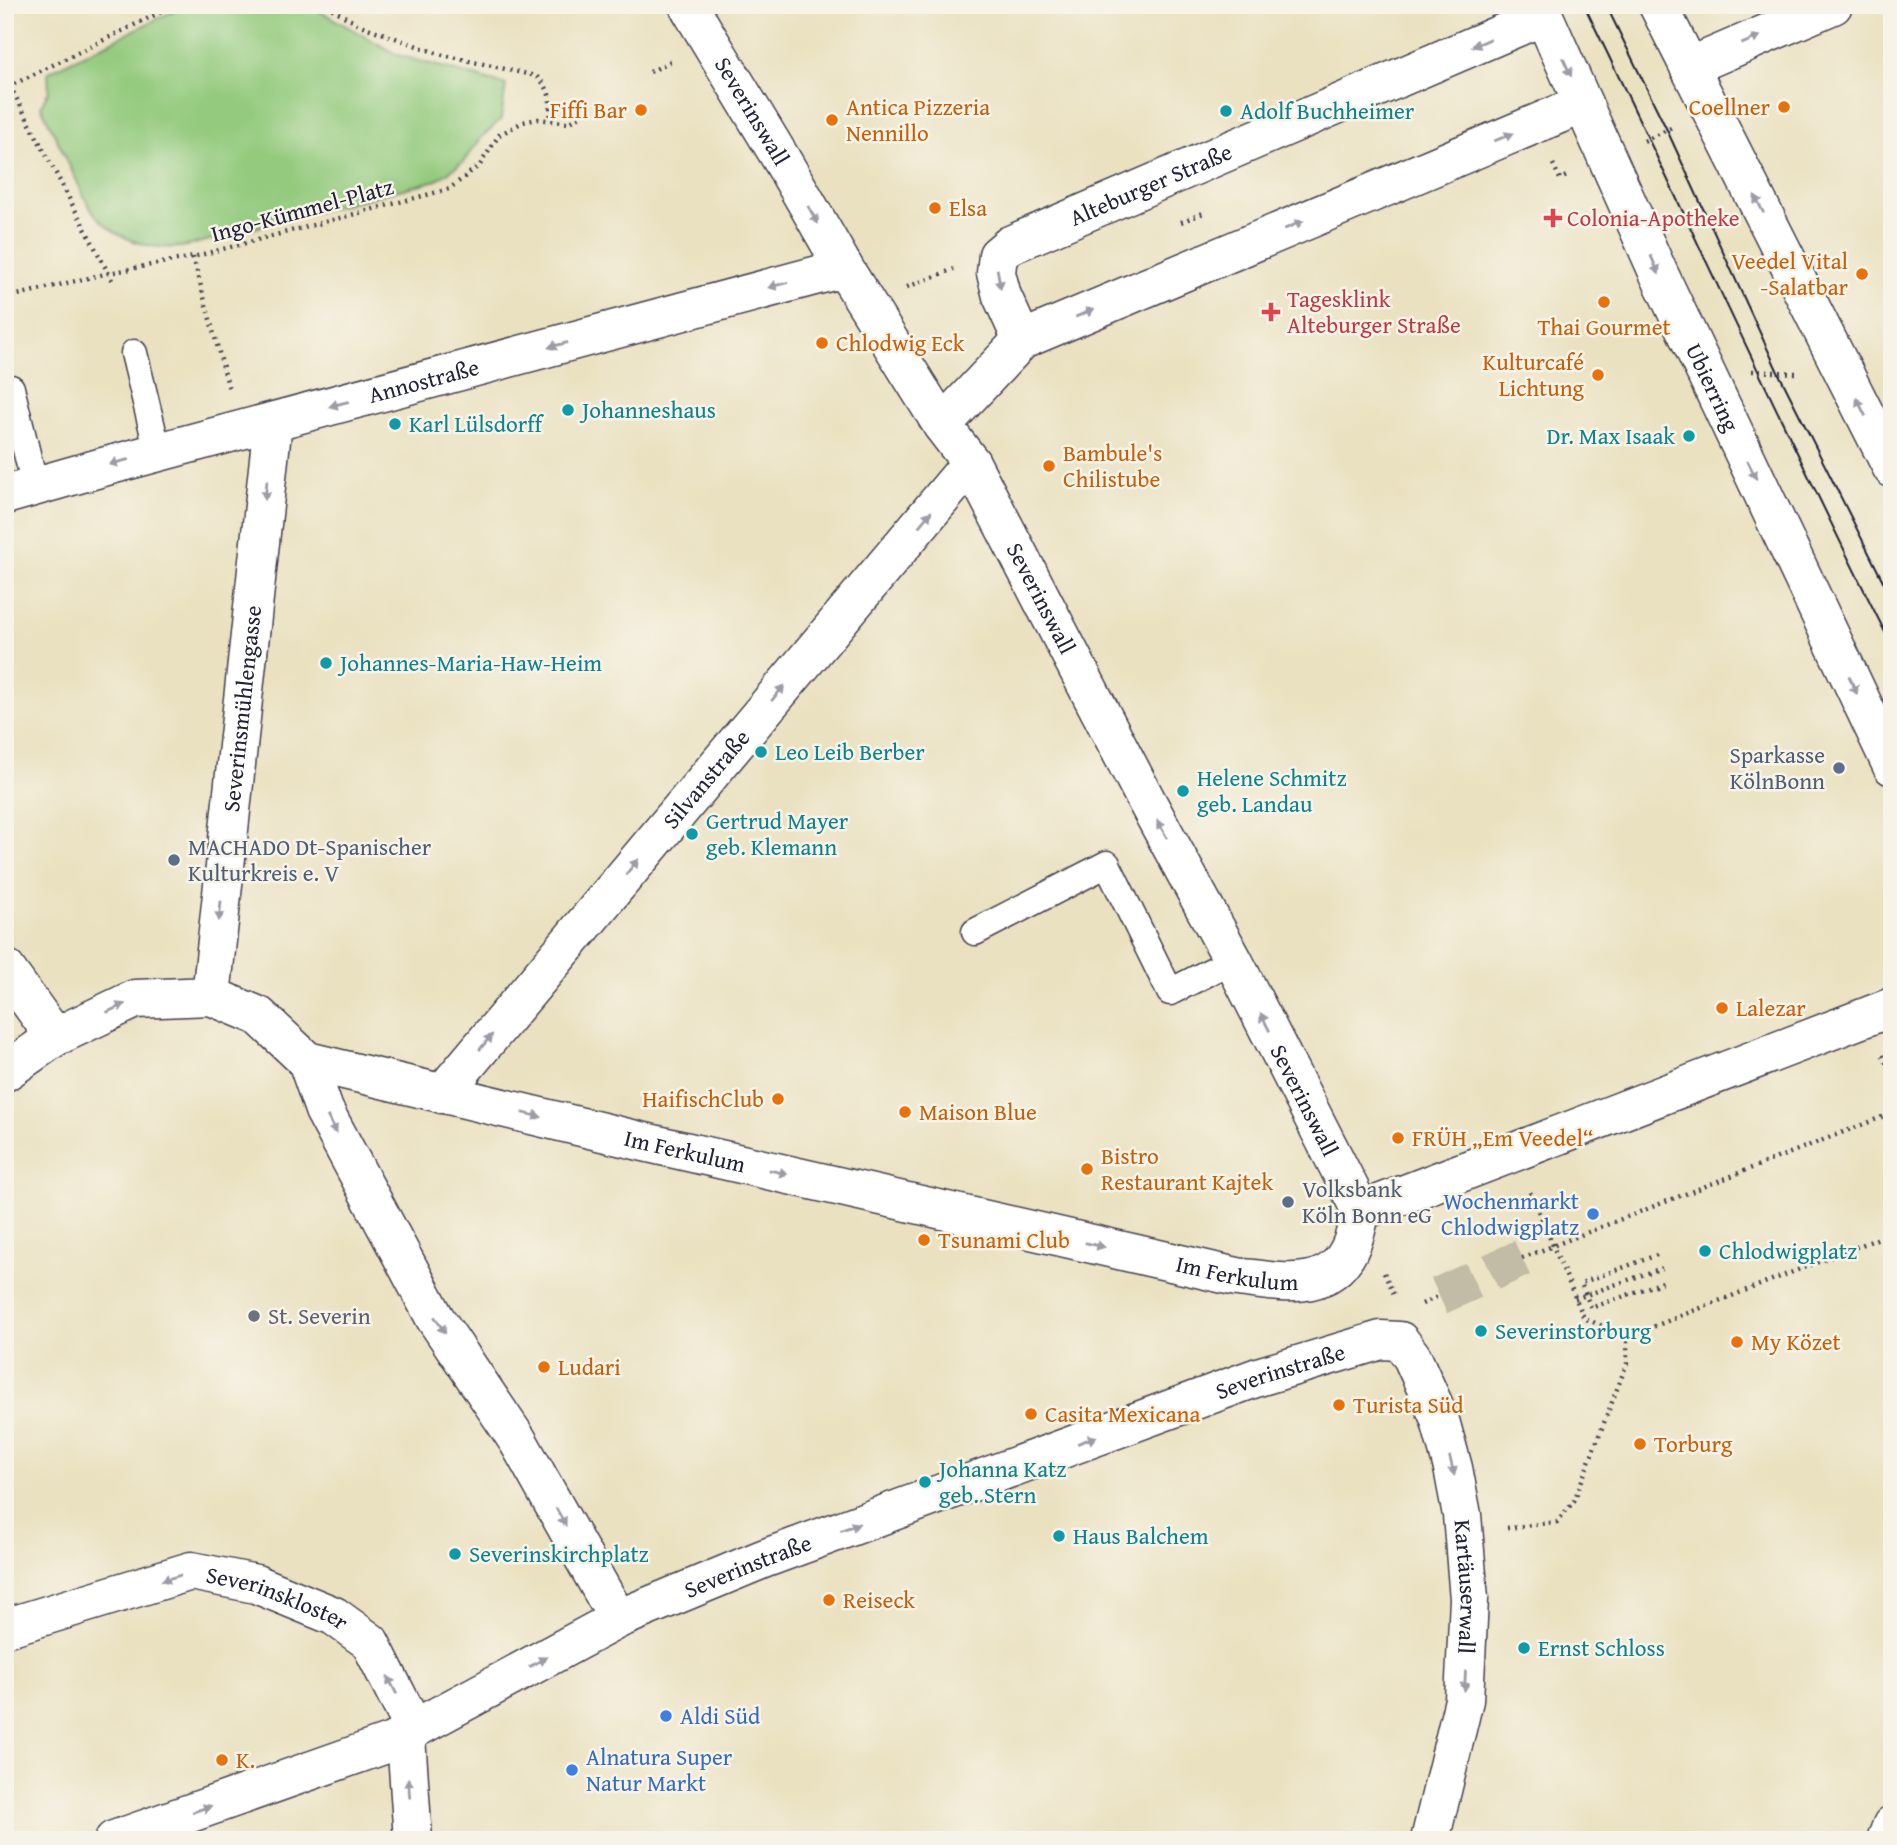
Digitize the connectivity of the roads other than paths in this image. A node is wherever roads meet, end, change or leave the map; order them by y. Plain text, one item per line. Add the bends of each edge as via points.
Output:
1 (688, 5) edge
2 (1658, 5) edge
3 (1833, 5) edge
4 (1541, 10) edge
5 (1689, 68) junction
6 (1583, 104) junction
7 (844, 268) junction
8 (1022, 340) junction
9 (134, 353) dead end
10 (11, 388) dead end
11 (273, 422) junction
12 (942, 425) junction
13 (158, 452) junction
14 (971, 463) junction
15 (1892, 468) edge
16 (21, 491) edge
17 (1892, 766) edge
18 (975, 932) dead end
19 (1233, 960) junction
20 (5, 968) edge
21 (211, 996) junction
22 (1892, 1007) edge
23 (54, 1037) junction
24 (307, 1061) junction
25 (5, 1072) edge
26 (442, 1094) junction
27 (1361, 1211) junction
28 (1400, 1341) joint
29 (618, 1619) junction
30 (5, 1628) edge
31 (410, 1733) junction
32 (1892, 1825) edge
33 (114, 1840) edge
34 (413, 1840) edge
35 (1430, 1840) edge
36 (1886, 1840) edge

1 -> 7 street, Severinswall
2 - 5 street
5 -> 3 street
4 -> 6 street, Ubierring
4 -> 8 street, Alteburger Straße via 1010,245 998,255 996,273
15 -> 5 street
8 -> 6 street
6 -> 17 street, Ubierring
7 -> 11 street, Annostraße
7 - 12 street, Severinswall
8 - 12 street
9 - 13 lane
10 - 16 lane via 32,474
11 - 13 street, Annostraße
11 -> 21 street, Severinsmühlengasse
12 - 14 street, Severinswall
13 -> 16 street, Annostraße
19 -> 14 street, Severinswall
26 -> 14 street, Silvanstraße
18 - 19 lane via 1107,864 1170,992
27 -> 19 street, Severinswall
20 - 23 street
23 -> 21 street via 135,999
21 - 24 street via 260,1016
22 - 27 street
23 - 25 street
24 - 26 street, Im Ferkulum
24 -> 29 street via 324,1110 435,1318 518,1441
26 -> 27 street, Im Ferkulum via 1249,1278 1306,1283 1327,1275 1352,1244
29 -> 28 street, Severinstraße via 763,1559 1258,1377 1381,1340
28 -> 35 street, Kartäuserwall via 1439,1417 1465,1534 1469,1599 1464,1700
31 -> 29 street, Severinstraße
31 -> 30 street, Severinskloster via 369,1642 334,1616 256,1584 191,1572
33 -> 31 street, Severinstraße
34 -> 31 street
32 - 36 street

